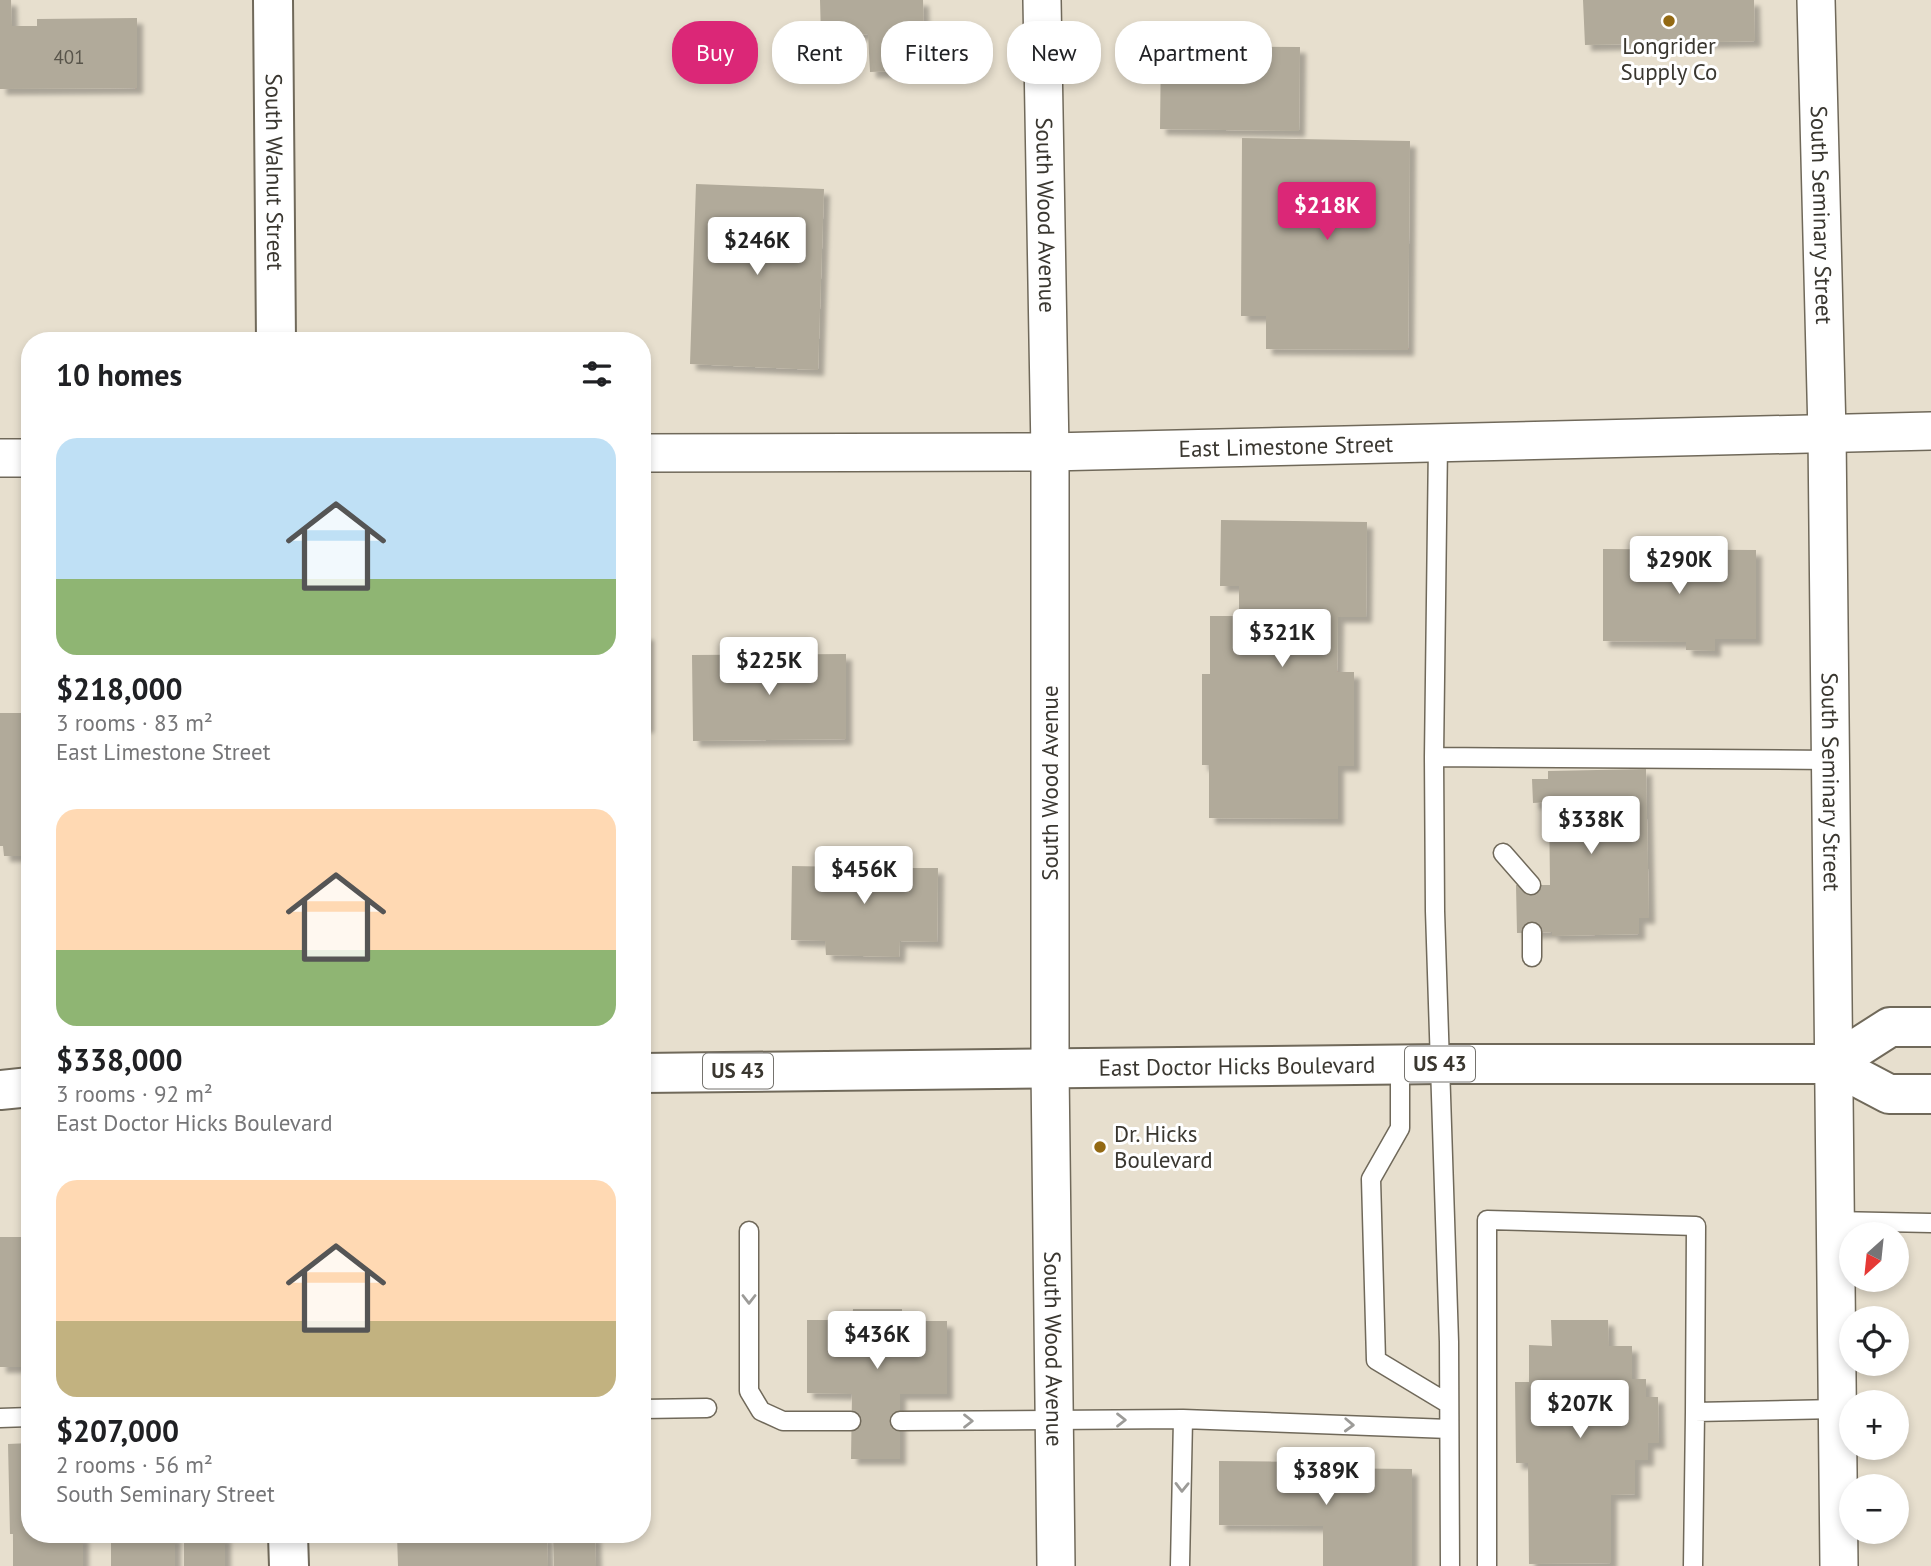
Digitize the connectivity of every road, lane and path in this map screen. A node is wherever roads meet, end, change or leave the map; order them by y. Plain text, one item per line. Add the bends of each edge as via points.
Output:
1 (273, 0) edge
2 (1042, 0) edge
3 (1816, 0) edge
4 (276, 332) edge
5 (1931, 431) edge
6 (1826, 433) junction
7 (1438, 443) junction
8 (1050, 452) junction
9 (651, 453) edge
10 (0, 458) edge
11 (21, 458) edge
12 (1434, 757) junction
13 (1830, 760) junction
14 (1503, 853) dead end
15 (1531, 885) dead end
16 (1532, 932) dead end
17 (1532, 957) dead end
18 (1931, 1027) edge
19 (1832, 1064) junction
20 (1400, 1065) junction
21 (1441, 1065) junction
22 (1050, 1069) junction
23 (651, 1073) edge
24 (21, 1088) edge
25 (0, 1090) edge
26 (1931, 1094) edge
27 (1834, 1221) junction
28 (1931, 1223) edge
29 (749, 1231) dead end
30 (1449, 1404) junction
31 (707, 1408) dead end
32 (651, 1409) edge
33 (1837, 1409) junction
34 (1695, 1412) junction
35 (0, 1418) edge
36 (21, 1418) edge
37 (1183, 1419) junction
38 (1053, 1420) junction
39 (851, 1421) dead end
40 (900, 1421) dead end
41 (1449, 1429) junction
42 (288, 1543) edge
43 (289, 1566) edge
44 (1056, 1566) edge
45 (1180, 1566) edge
46 (1450, 1566) edge
47 (1487, 1566) edge
48 (1693, 1566) edge
49 (1839, 1566) edge

1 - 4 main road, South Walnut Street
2 - 8 street, South Wood Avenue
3 - 6 street, South Seminary Street
5 - 6 street, East Limestone Street
6 - 7 street, East Limestone Street
6 - 13 street, South Seminary Street
7 - 8 street, East Limestone Street
7 - 12 lane
8 - 9 street, East Limestone Street
8 - 22 street, South Wood Avenue
10 - 11 street
12 - 13 lane
12 - 21 lane
13 - 19 street, South Seminary Street
14 - 15 lane
16 - 17 lane
18 - 19 main road via 1890,1027
19 - 21 main road, East Doctor Hicks Boulevard / US 43
19 - 26 main road, East Doctor Hicks Boulevard / US 43 via 1889,1094
19 - 27 street, South Seminary Street
20 - 21 main road, East Doctor Hicks Boulevard / US 43
20 - 22 main road, East Doctor Hicks Boulevard / US 43
20 - 30 lane via 1400,1128 1371,1179 1376,1360
21 - 30 lane
22 - 23 main road, East Doctor Hicks Boulevard / US 43
22 - 38 street, South Wood Avenue
24 - 25 main road
27 - 28 lane
27 - 33 street, South Seminary Street
29 -> 39 lane via 749,1391 761,1411 783,1421
30 - 41 lane
31 - 32 lane
33 - 34 lane
33 - 49 street, South Seminary Street
34 - 47 lane via 1696,1226 1487,1220
34 - 48 lane
35 - 36 lane
38 -> 37 lane
37 -> 41 lane
37 -> 45 lane
40 -> 38 lane
38 - 44 street, South Wood Avenue
41 - 46 lane
42 - 43 main road

